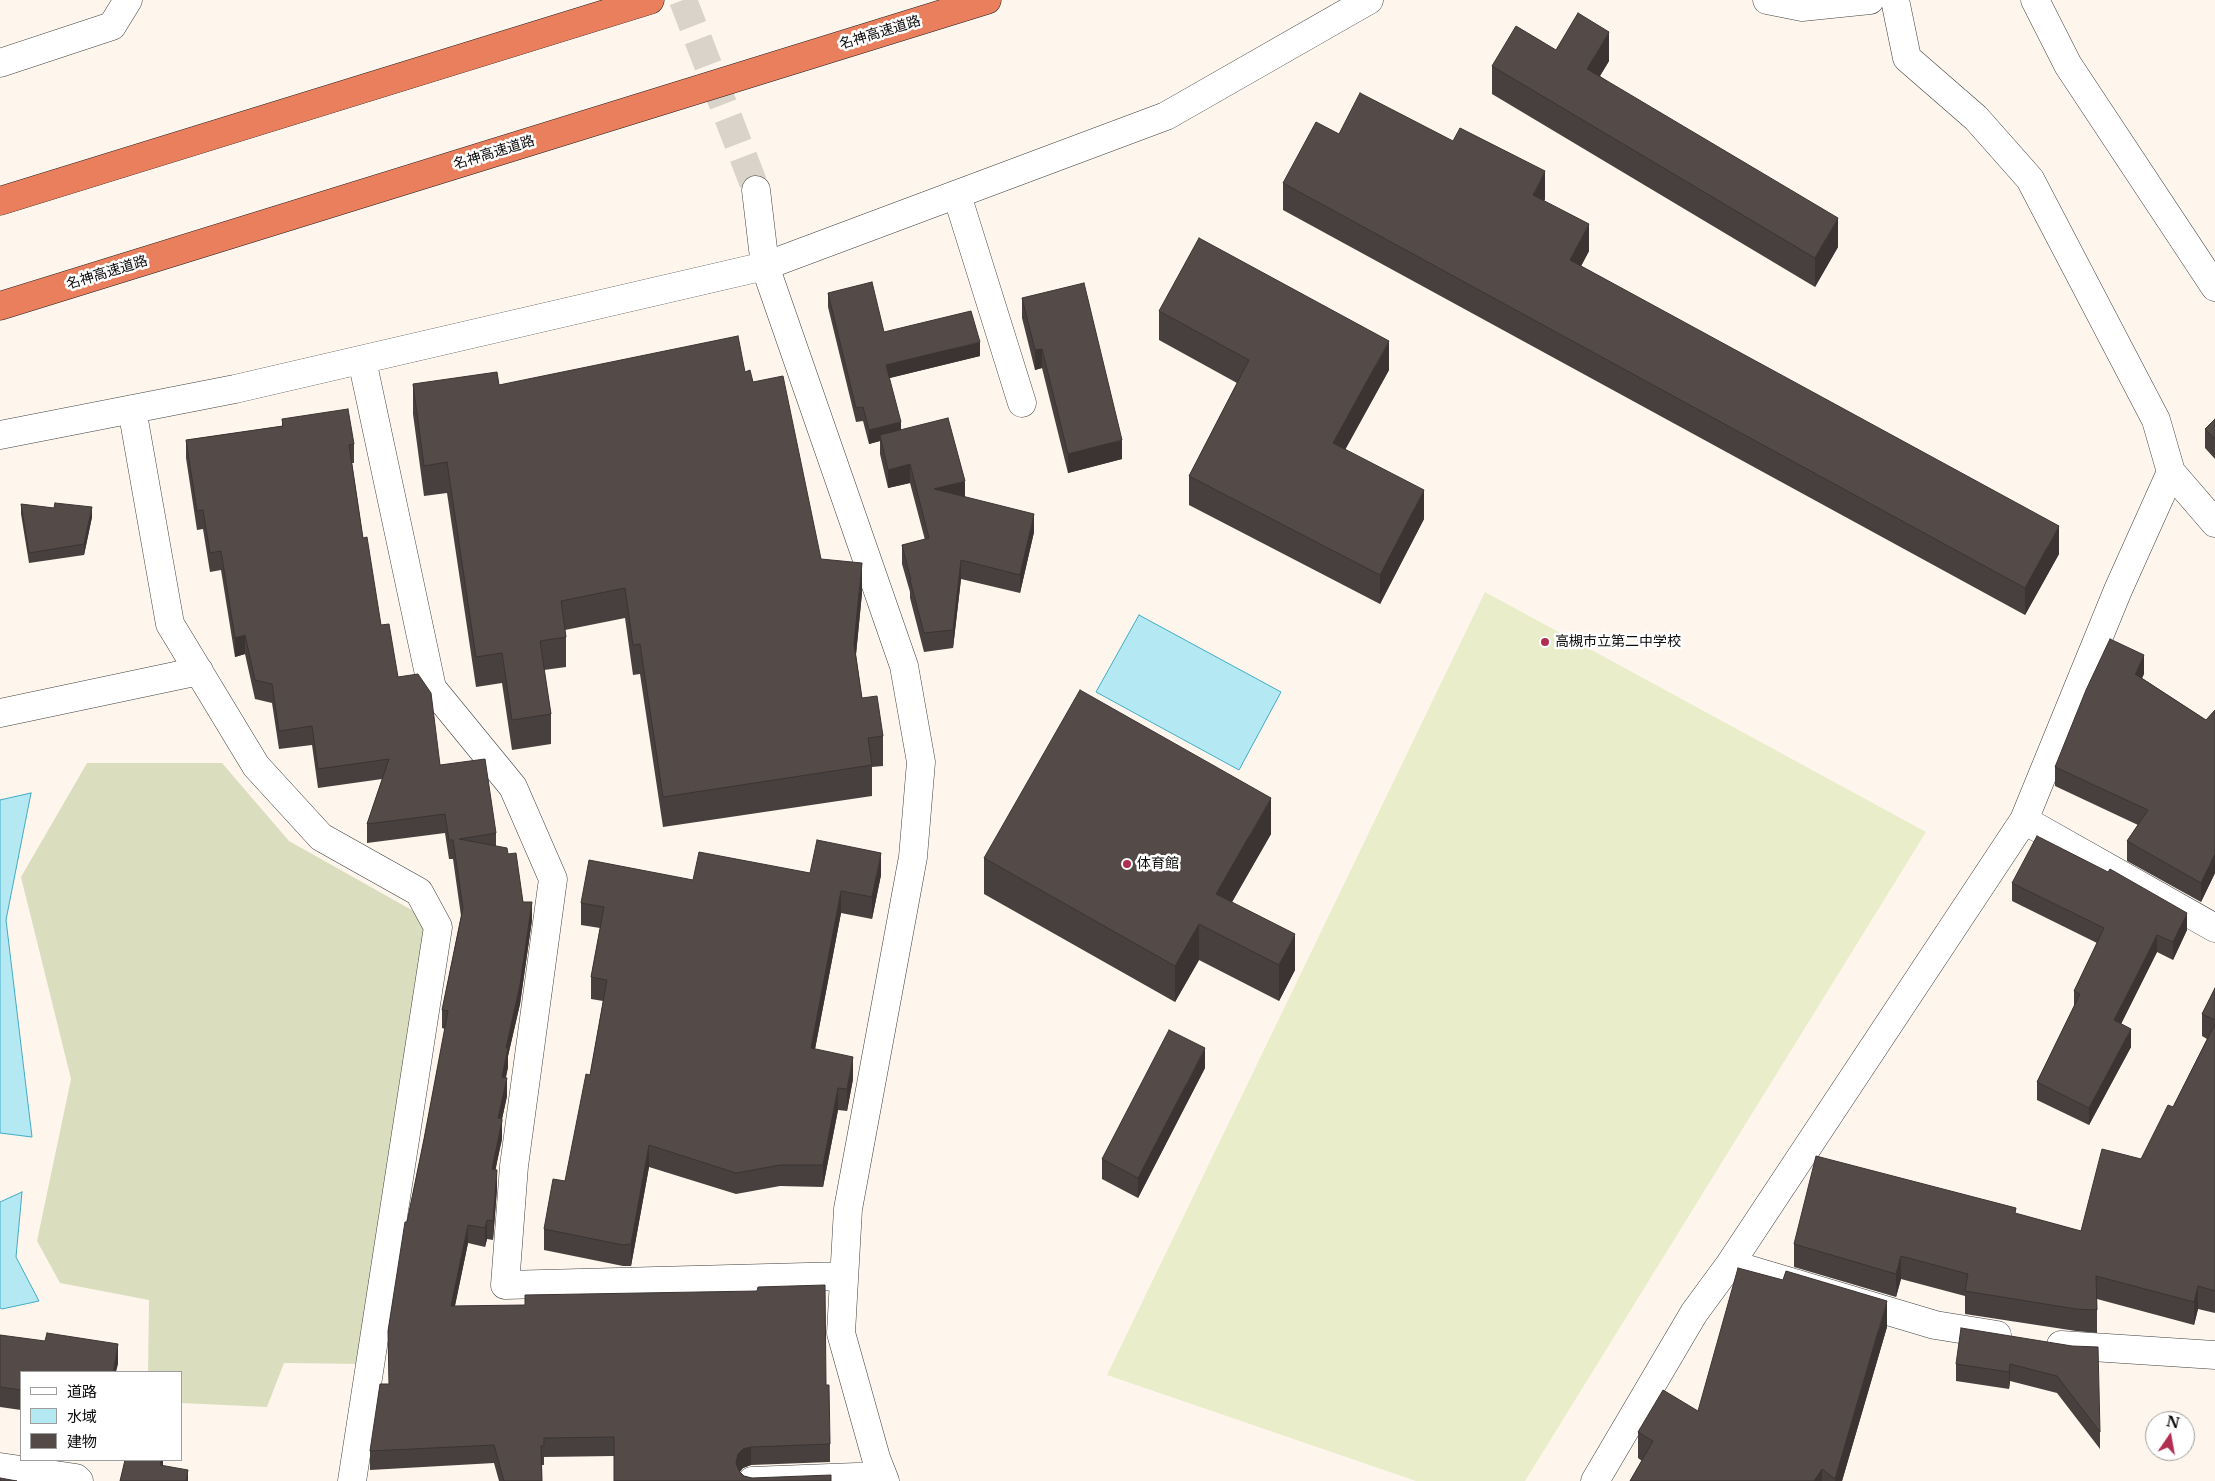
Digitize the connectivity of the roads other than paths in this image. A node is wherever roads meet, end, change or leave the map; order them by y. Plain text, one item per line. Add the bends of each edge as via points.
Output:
1 (128, 0) edge
2 (650, 0) edge
3 (987, 0) edge
4 (1369, 0) edge
5 (1767, 0) edge
6 (1870, 0) edge
7 (1895, 0) edge
8 (2035, 0) edge
9 (0, 63) edge
10 (756, 190) tunnel mouth
11 (957, 195) junction
12 (0, 201) edge
13 (765, 266) junction
14 (2215, 287) edge
15 (0, 306) edge
16 (362, 360) junction
17 (1022, 403) dead end
18 (132, 409) junction
19 (0, 435) edge
20 (2171, 472) junction
21 (2215, 523) edge
22 (199, 671) junction
23 (0, 713) edge
24 (2024, 820) junction
25 (2215, 928) edge
26 (1730, 1264) junction
27 (844, 1276) junction
28 (2215, 1354) edge
29 (0, 1467) edge
30 (884, 1478) edge
31 (79, 1481) edge
32 (352, 1481) edge
33 (752, 1481) edge
34 (1595, 1481) edge

1 - 9 street via 112,26
2 - 12 highway
3 - 15 highway, 名神高速道路
4 - 11 street via 1166,116
5 - 6 street via 1802,7
7 - 20 street via 1906,58 1976,118 2030,179 2156,420
8 - 14 street via 2068,65
10 - 13 street
11 - 13 street
11 - 17 street
13 - 16 street
13 - 27 street via 904,666 921,762 913,857 848,1209
16 - 18 street
16 - 27 street via 432,688 513,787 553,879 514,1166 505,1285
18 - 19 street
18 - 22 street via 170,624
20 - 21 street
20 - 24 street via 2118,590
22 - 23 street
22 - 32 street via 256,766 321,837 419,892 438,927
24 - 25 street
24 - 26 street
26 - 28 street via 1936,1325 2074,1347
26 - 34 street via 1694,1313
27 - 30 street via 841,1333
29 - 31 street
30 - 33 street

